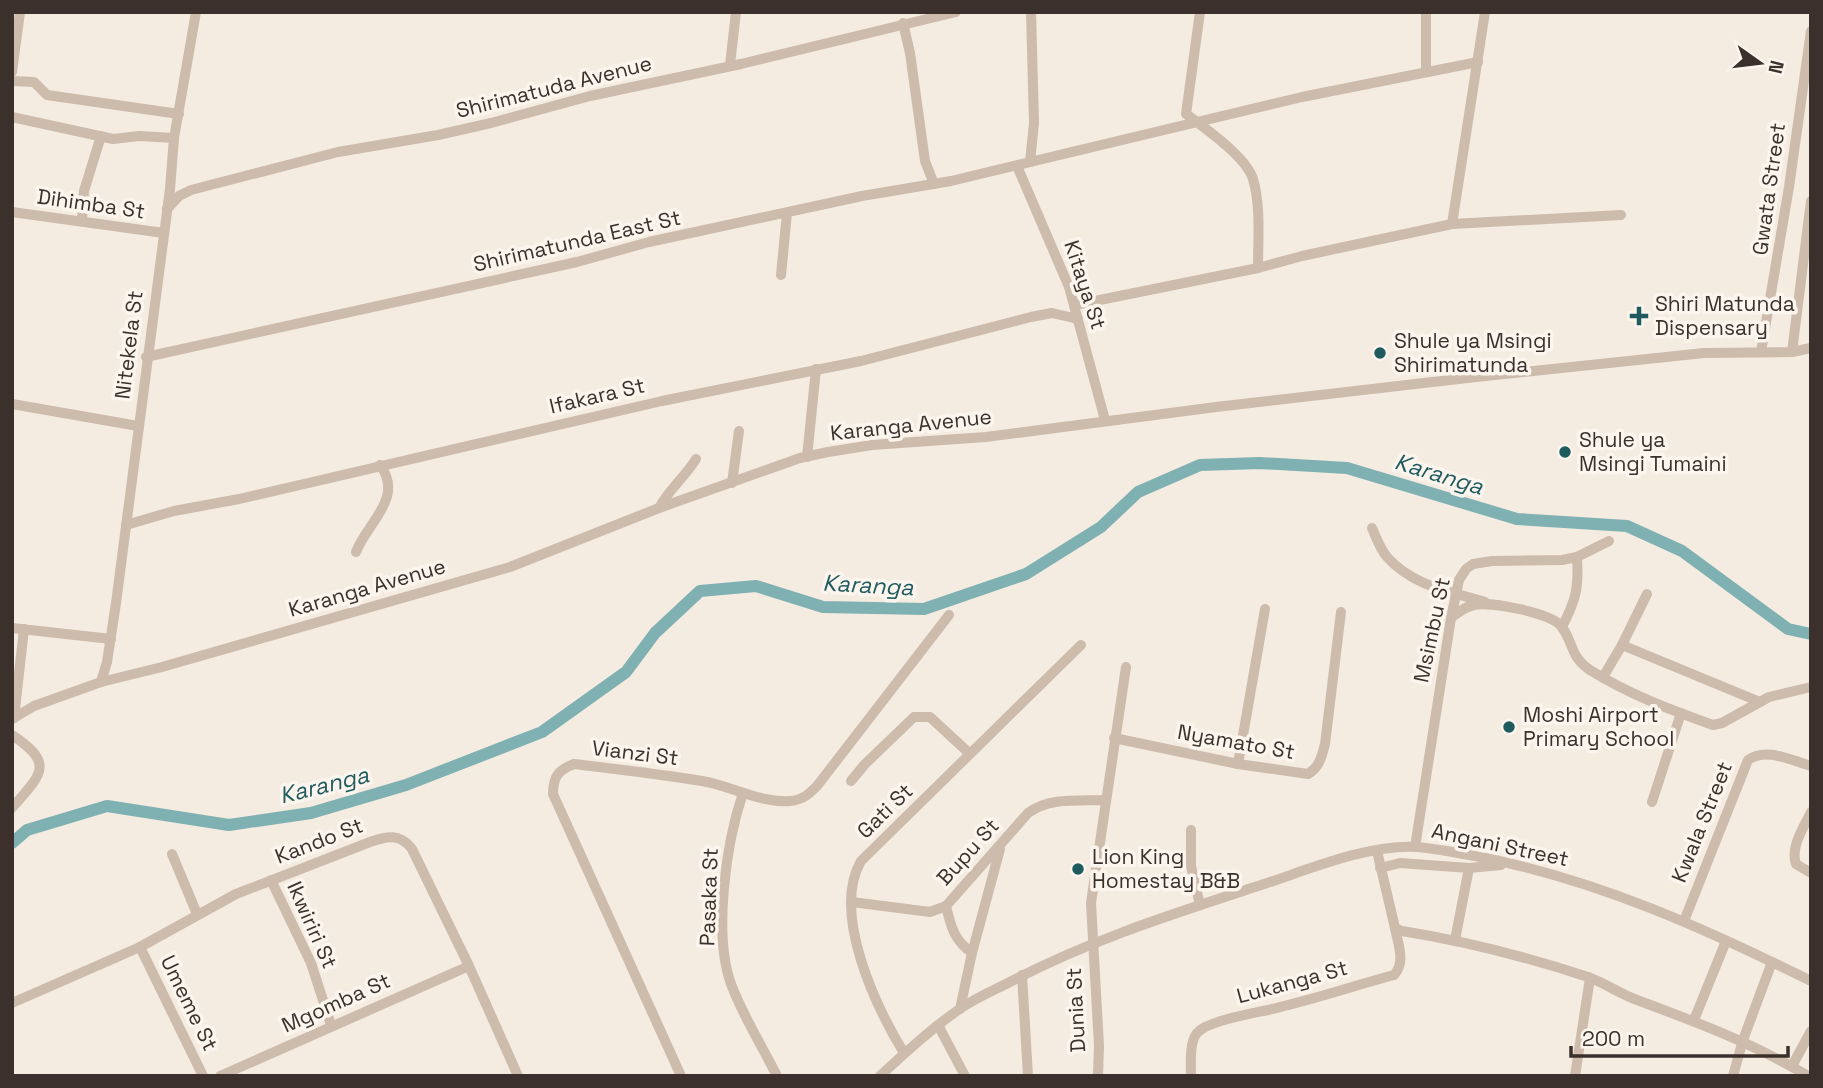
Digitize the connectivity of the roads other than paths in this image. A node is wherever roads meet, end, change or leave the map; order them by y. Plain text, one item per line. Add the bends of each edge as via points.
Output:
1 (20, 12) edge
2 (736, 12) edge
3 (956, 12) edge
4 (1031, 12) edge
5 (1200, 12) edge
6 (1426, 12) edge
7 (1485, 12) edge
8 (200, 13) edge
9 (930, 15) edge
10 (903, 23) junction
11 (15, 29) edge
12 (1811, 31) edge
13 (1478, 62) junction
14 (730, 65) junction
15 (12, 72) edge
16 (1426, 72) junction
17 (12, 81) edge
18 (179, 114) junction
19 (12, 117) edge
20 (1198, 122) junction
21 (101, 136) junction
22 (174, 138) junction
23 (1030, 162) junction
24 (1017, 166) junction
25 (934, 184) junction
26 (1811, 201) edge
27 (167, 209) junction
28 (12, 212) edge
29 (787, 213) junction
30 (1621, 215) dead end
31 (82, 221) junction
32 (1452, 224) junction
33 (164, 233) junction
34 (1258, 268) junction
35 (781, 275) dead end
36 (1075, 306) junction
37 (1077, 319) junction
38 (1811, 348) edge
39 (1761, 352) junction
40 (1792, 352) junction
41 (146, 357) junction
42 (816, 369) junction
43 (12, 404) edge
44 (1105, 420) junction
45 (138, 426) junction
46 (738, 431) dead end
47 (807, 457) junction
48 (696, 459) dead end
49 (380, 465) junction
50 (732, 482) junction
51 (659, 508) junction
52 (126, 525) junction
53 (1372, 528) dead end
54 (1609, 541) dead end
55 (356, 552) dead end
56 (1577, 557) junction
57 (1457, 593) junction
58 (1647, 594) dead end
59 (1489, 603) junction
60 (1265, 609) dead end
61 (1341, 612) dead end
62 (949, 615) dead end
63 (1451, 618) junction
64 (1562, 627) junction
65 (12, 628) edge
66 (24, 629) junction
67 (111, 639) junction
68 (1081, 645) dead end
69 (1622, 645) junction
70 (1126, 667) dead end
71 (1603, 677) junction
72 (101, 682) junction
73 (1811, 687) edge
74 (1760, 702) junction
75 (1681, 713) junction
76 (13, 718) edge
77 (12, 735) edge
78 (1114, 738) junction
79 (969, 753) junction
80 (1238, 764) junction
81 (1811, 766) edge
82 (851, 780) dead end
83 (743, 793) junction
84 (1105, 800) junction
85 (1651, 802) dead end
86 (12, 808) edge
87 (1811, 812) edge
88 (1191, 830) dead end
89 (1001, 845) junction
90 (1415, 847) junction
91 (1377, 851) junction
92 (172, 854) dead end
93 (1512, 864) junction
94 (1381, 868) junction
95 (1469, 868) junction
96 (1811, 873) edge
97 (271, 880) junction
98 (852, 902) junction
99 (1200, 905) junction
100 (946, 906) junction
101 (197, 914) junction
102 (1684, 921) junction
103 (1395, 928) junction
104 (1455, 940) junction
105 (1726, 941) junction
106 (1092, 942) junction
107 (139, 947) junction
108 (972, 953) junction
109 (1772, 962) junction
110 (468, 966) junction
111 (1022, 975) junction
112 (1590, 978) junction
113 (1811, 981) edge
114 (12, 1003) edge
115 (960, 1009) junction
116 (1694, 1020) junction
117 (331, 1025) junction
118 (938, 1025) junction
119 (1811, 1031) edge
120 (1743, 1040) junction
121 (904, 1053) junction
122 (1792, 1066) junction
123 (203, 1076) edge
124 (220, 1076) edge
125 (518, 1076) edge
126 (681, 1076) edge
127 (777, 1076) edge
128 (880, 1076) edge
129 (965, 1076) edge
130 (1028, 1076) edge
131 (1098, 1076) edge
132 (1191, 1076) edge
133 (1575, 1076) edge
134 (1733, 1076) edge
135 (1808, 1076) edge

1 - 11 street
2 - 14 street
3 - 9 street, Shirimatuda Avenue
4 - 23 street via 1034,123
5 - 20 street via 1185,109
6 - 16 street
7 - 13 street
8 - 18 street, Nitekela St
9 - 10 street, Shirimatuda Avenue
10 - 14 street, Shirimatuda Avenue
10 - 25 street via 925,161
11 - 15 street
12 - 39 street, Gwata Street
13 - 16 street, Shirimatunda East St
13 - 32 street
14 - 27 street, Shirimatuda Avenue via 438,135 264,170 191,190
16 - 20 street, Shirimatunda East St
17 - 18 street via 34,82 47,94
18 - 22 street, Nitekela St
19 - 21 street
20 - 23 street, Shirimatunda East St
20 - 34 street via 1253,178
21 - 22 street
21 - 31 street via 84,191
22 - 27 street, Nitekela St
23 - 24 street, Shirimatunda East St
24 - 25 street, Shirimatunda East St
24 - 36 street, Kitaya St
25 - 29 street, Shirimatunda East St
26 - 40 street
27 - 33 street, Nitekela St
28 - 31 street, Dihimba St
29 - 35 street
29 - 41 street, Shirimatunda East St
30 - 32 street
31 - 33 street, Dihimba St
32 - 34 street
33 - 41 street, Nitekela St
34 - 36 street
36 - 37 street, Kitaya St
37 - 42 street, Ifakara St via 1052,313 1031,317
37 - 44 street, Kitaya St
38 - 40 street, Karanga Avenue
39 - 40 street, Karanga Avenue
39 - 44 street, Karanga Avenue via 1564,368
41 - 45 street, Nitekela St
42 - 47 street
42 - 49 street, Ifakara St
43 - 45 street
44 - 47 street, Karanga Avenue via 986,437 872,445
45 - 52 street, Nitekela St
46 - 50 street
47 - 50 street, Karanga Avenue
48 - 51 street
49 - 52 street, Ifakara St
49 - 55 street via 388,480 384,506
50 - 51 street, Karanga Avenue
51 - 72 street, Karanga Avenue via 510,567
52 - 67 street, Nitekela St
53 - 57 street via 1385,556 1409,577
54 - 56 street, Msimbu St
56 - 57 street, Msimbu St via 1472,564 1459,580
56 - 64 street via 1579,584
57 - 59 street
57 - 63 street, Msimbu St
58 - 69 street
59 - 63 street via 1461,610
59 - 64 street via 1542,616
60 - 80 street
61 - 80 street, Nyamato St via 1325,744 1315,770 1308,774
62 - 83 street, Vianzi St via 806,797 779,801
63 - 90 street, Msimbu St
64 - 71 street via 1581,663
65 - 66 street
66 - 67 street
66 - 76 street
67 - 72 street, Nitekela St
68 - 79 street, Gati St
69 - 71 street
69 - 74 street
70 - 78 street
71 - 75 street
72 - 76 street, Karanga Avenue
73 - 74 street
74 - 75 street via 1722,723
75 - 85 street
77 - 86 street via 33,748 40,764 32,785
78 - 80 street, Nyamato St
78 - 84 street
79 - 82 street via 930,717 914,717
79 - 98 street, Gati St via 861,861 855,872
81 - 102 street, Kwala Street via 1770,754 1756,754 1748,760
83 - 126 street, Vianzi St via 701,780 574,764 563,768 554,783 554,794
83 - 127 street, Pasaka St via 726,877 726,959 731,984
84 - 89 street, Bupu St via 1039,805
84 - 106 street via 1091,903
87 - 96 street via 1793,856 1796,864
88 - 99 street via 1191,866
89 - 100 street, Bupu St
89 - 108 street
90 - 91 street, Angani Street
90 - 93 street, Angani Street
91 - 94 street
91 - 99 street, Angani Street via 1342,858
92 - 101 street
93 - 95 street
93 - 102 street, Angani Street via 1586,884
94 - 95 street via 1400,863
94 - 103 street
95 - 104 street
97 - 101 street, Kando St
97 - 110 street, Kando St via 386,836 405,840
97 - 117 street, Ikwiriri St via 311,963
98 - 100 street, Bupu St via 930,912
98 - 121 street, Gati St via 859,958
99 - 106 street, Angani Street
100 - 108 street via 956,939
101 - 107 street, Kando St
102 - 105 street, Angani Street
103 - 104 street
103 - 132 street, Lukanga St via 1401,959 1394,975 1203,1029 1193,1042
104 - 112 street
105 - 109 street, Angani Street
105 - 116 street
106 - 111 street, Angani Street
106 - 131 street, Dunia St
107 - 114 street, Kando St
107 - 123 street, Umeme St
108 - 115 street
109 - 113 street, Angani Street
109 - 120 street
110 - 117 street, Mgomba St
110 - 125 street, Kando St
111 - 115 street, Angani Street
111 - 130 street
112 - 116 street
112 - 133 street
115 - 118 street, Angani Street
116 - 120 street
117 - 124 street, Mgomba St
118 - 121 street, Angani Street
118 - 129 street
119 - 122 street
120 - 122 street
120 - 134 street
121 - 128 street, Angani Street
122 - 135 street

